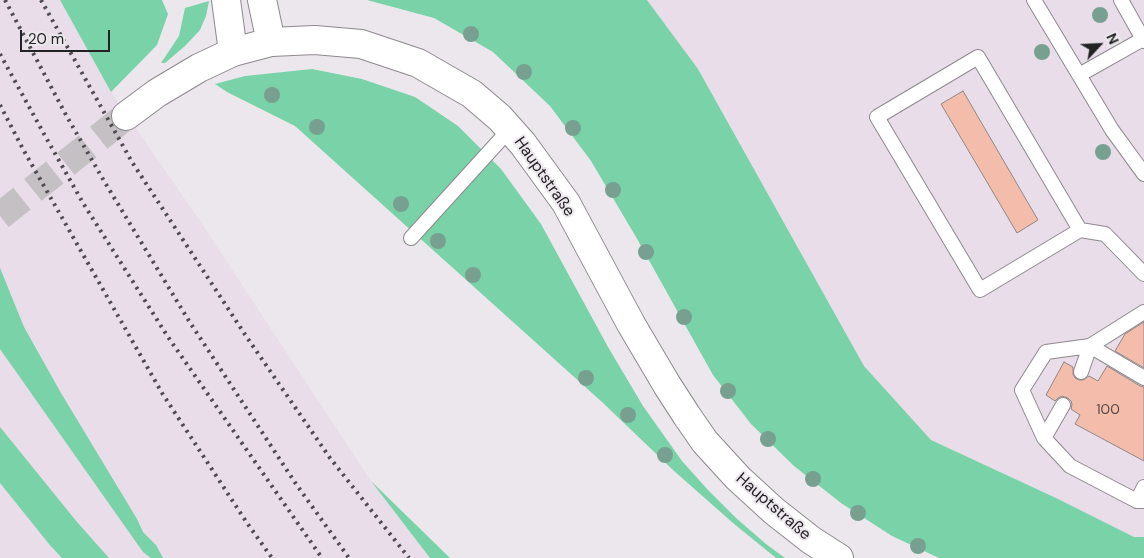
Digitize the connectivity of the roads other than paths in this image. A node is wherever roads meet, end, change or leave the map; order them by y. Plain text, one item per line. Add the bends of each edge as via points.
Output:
1 (226, 0) edge
2 (262, 0) edge
3 (1034, 0) edge
4 (1121, 0) edge
5 (1143, 40) edge
6 (271, 42) junction
7 (233, 52) junction
8 (1079, 75) junction
9 (126, 116) tunnel mouth
10 (510, 129) junction
11 (1144, 174) edge
12 (1080, 230) junction
13 (411, 238) dead end
14 (1144, 274) edge
15 (1144, 312) edge
16 (1090, 346) junction
17 (1081, 372) dead end
18 (1144, 378) edge
19 (1063, 405) dead end
20 (1044, 438) junction
21 (1144, 487) edge
22 (1140, 501) edge
23 (839, 558) edge

1 - 7 main road
2 - 6 main road
3 - 8 lane
4 - 5 lane
5 - 8 lane
6 - 7 main road, Hauptstraße
6 - 10 main road, Hauptstraße via 316,40 361,44 418,63 472,94
7 - 9 main road, Hauptstraße via 182,78
8 - 11 lane via 1112,130
10 - 13 lane
10 - 23 main road, Hauptstraße via 566,203 635,332 705,442 774,511
12 - 12 lane via 978,58 878,117 980,290
12 - 14 lane via 1104,234
15 - 16 lane
16 - 17 lane
16 - 18 lane
16 - 20 lane via 1046,352 1022,390
19 - 20 lane
20 - 22 lane via 1070,466
21 - 22 lane

